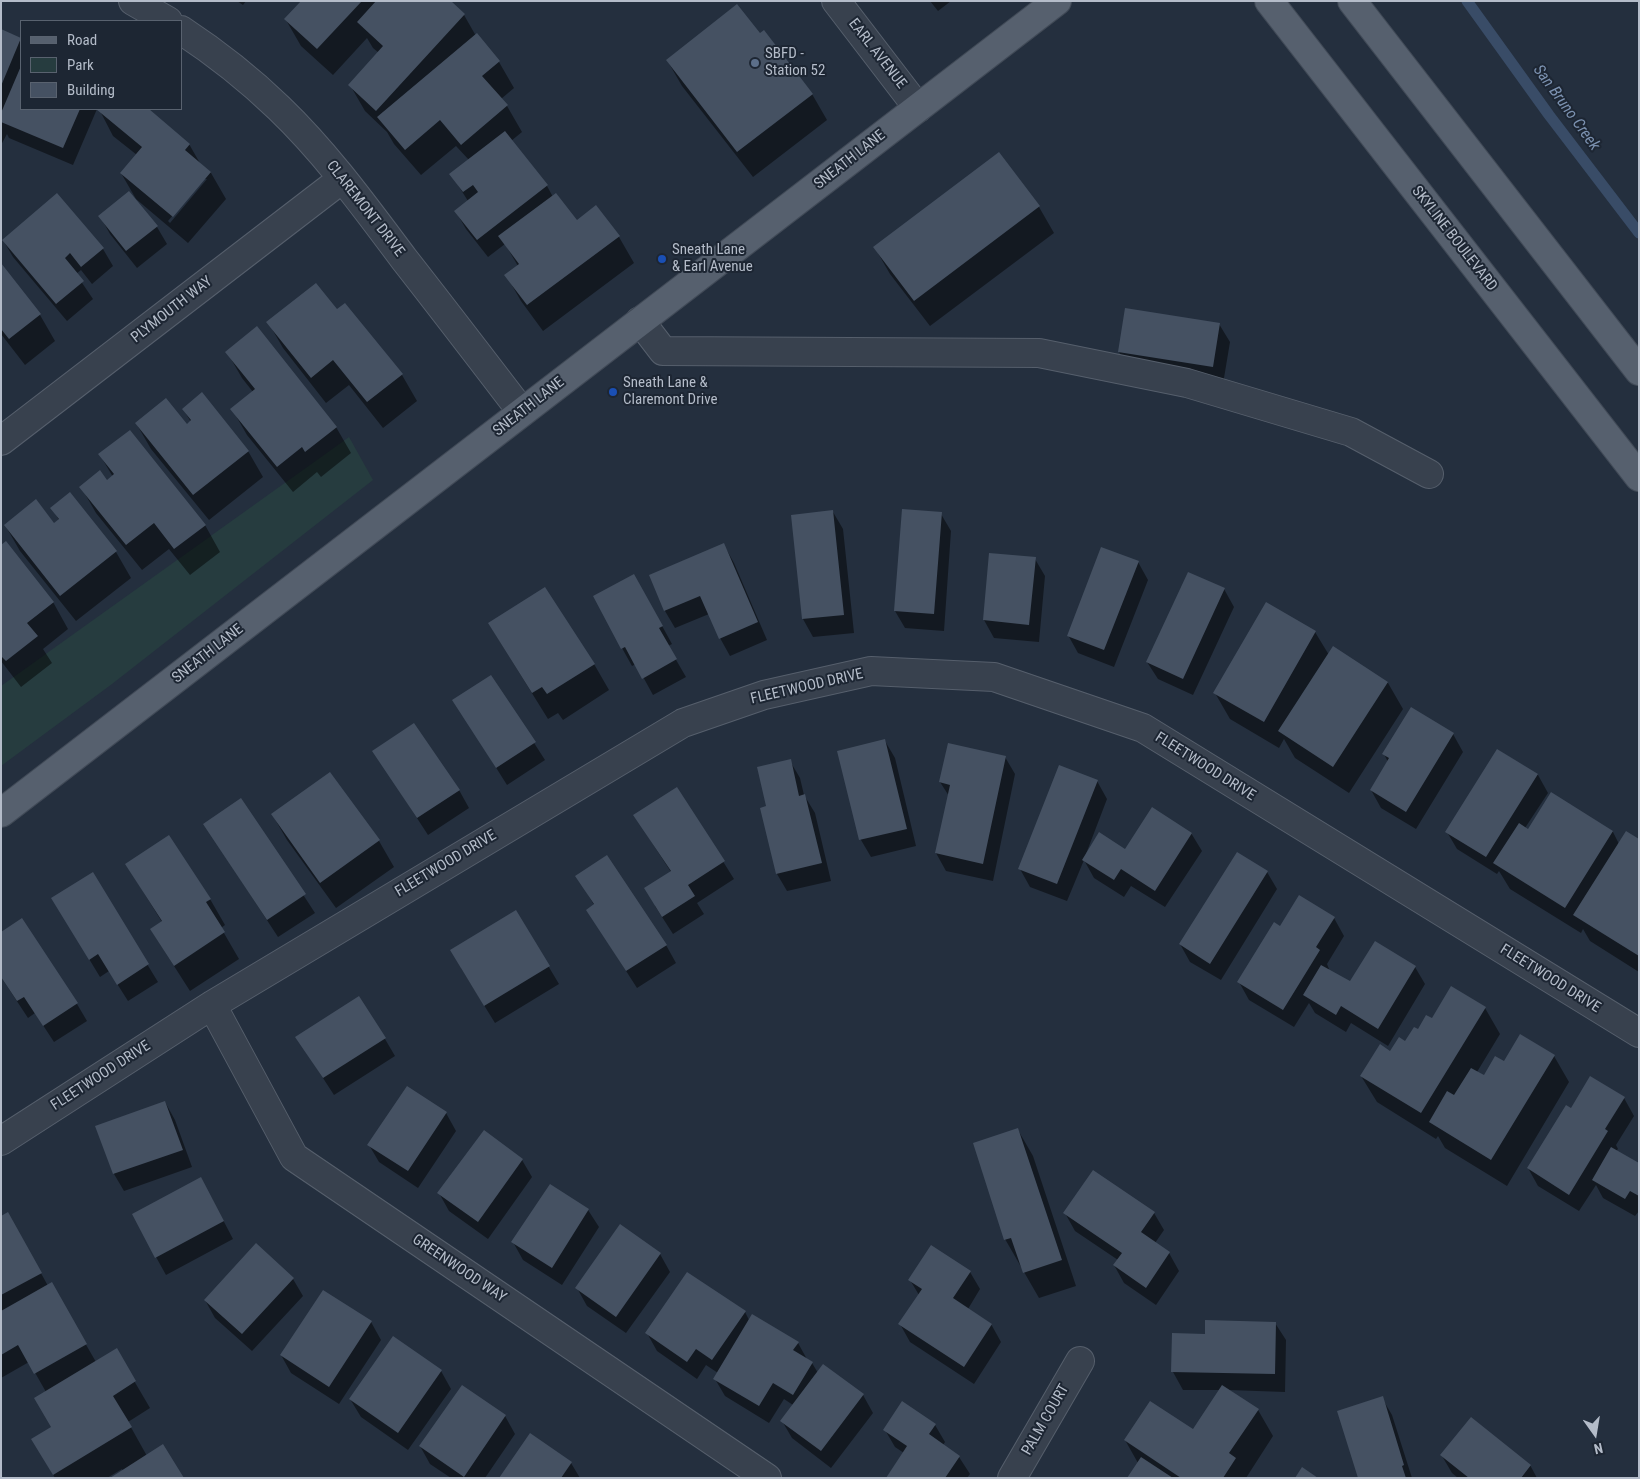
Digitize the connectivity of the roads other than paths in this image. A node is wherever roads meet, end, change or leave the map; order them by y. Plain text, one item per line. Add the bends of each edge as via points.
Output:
1 (133, 1) edge
2 (836, 1) edge
3 (1057, 1) edge
4 (1269, 1) edge
5 (1352, 1) edge
6 (166, 20) edge
7 (182, 31) edge
8 (918, 108) junction
9 (342, 179) junction
10 (640, 321) junction
11 (1639, 371) edge
12 (522, 412) junction
13 (1, 441) edge
14 (1429, 474) dead end
15 (1639, 477) edge
16 (1, 813) edge
17 (212, 1004) junction
18 (1639, 1033) edge
19 (1, 1141) edge
20 (1080, 1361) dead end
21 (767, 1478) edge
22 (1012, 1478) edge

1 - 6 street
2 - 8 street, EARL AVENUE
3 - 8 main road, SNEATH LANE
4 - 15 main road, SKYLINE BOULEVARD
5 - 11 main road
7 - 9 street, CLAREMONT DRIVE via 231,66 273,103 300,129
8 - 10 main road, SNEATH LANE
9 - 12 street, CLAREMONT DRIVE
9 - 13 street, PLYMOUTH WAY
10 - 12 main road, SNEATH LANE
10 - 14 street via 663,351 1039,353 1187,384 1351,432
12 - 16 main road, SNEATH LANE
17 - 18 street, FLEETWOOD DRIVE via 683,723 764,695 871,671 994,677 1143,728
17 - 19 street, FLEETWOOD DRIVE
17 - 21 street, GREENWOOD WAY via 294,1157
20 - 22 street, PALM COURT

